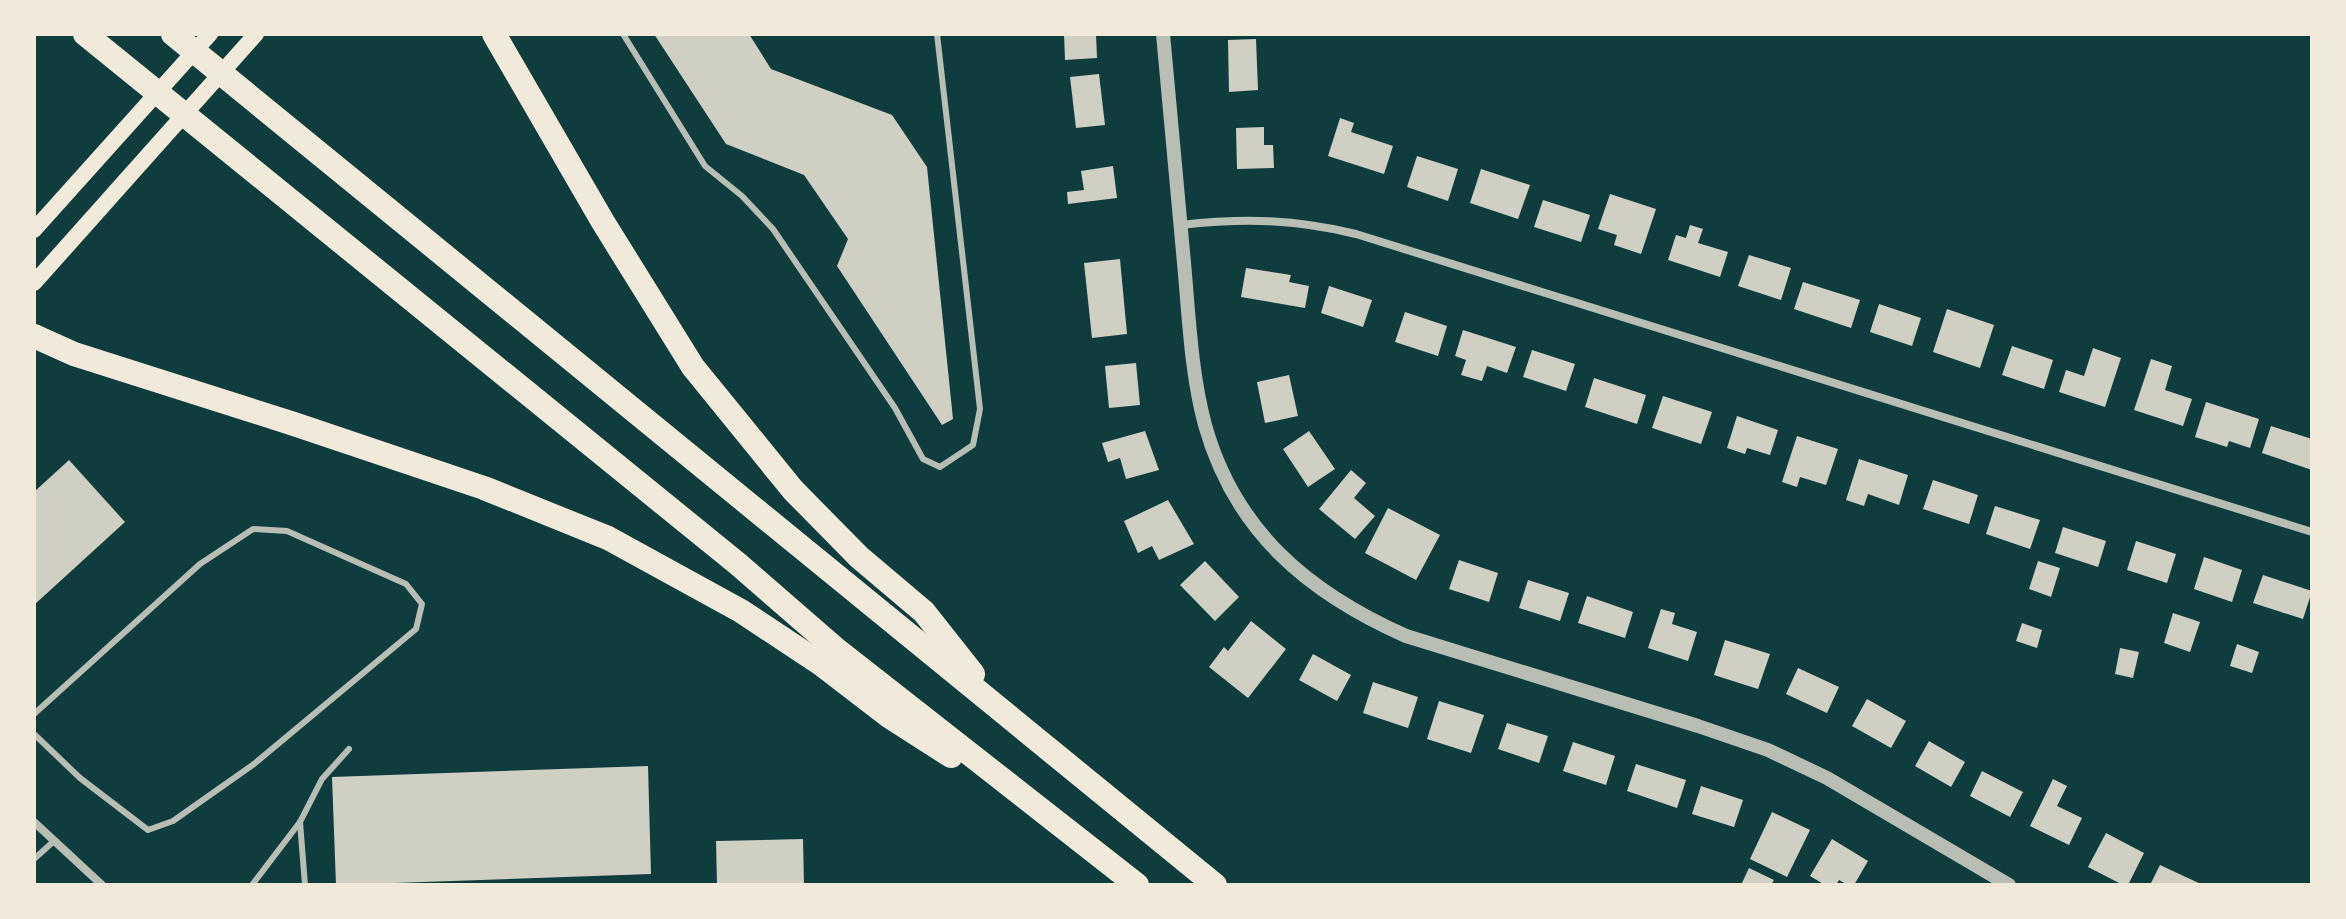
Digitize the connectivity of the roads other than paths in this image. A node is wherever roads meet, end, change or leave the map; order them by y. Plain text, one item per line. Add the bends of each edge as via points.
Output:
1 (85, 34) edge
2 (173, 34) edge
3 (210, 34) edge
4 (256, 34) edge
5 (494, 34) edge
6 (623, 34) edge
7 (937, 34) edge
8 (1163, 34) edge
9 (1181, 225) junction
10 (34, 230) edge
11 (34, 283) edge
12 (34, 336) edge
13 (34, 352) edge
14 (74, 354) junction
15 (2312, 532) edge
16 (1002, 710) junction
17 (34, 714) edge
18 (34, 734) edge
19 (349, 749) dead end
20 (34, 822) edge
21 (300, 822) junction
22 (1065, 827) junction
23 (54, 841) junction
24 (34, 859) edge
25 (102, 885) edge
26 (252, 885) edge
27 (305, 885) edge
28 (1137, 885) edge
29 (1215, 885) edge
30 (2009, 885) edge

1 - 22 highway via 837,650
2 - 16 highway
3 - 10 main road
4 - 11 main road
5 - 16 highway via 693,367 793,490 859,557 924,612
6 - 7 lane via 705,166 773,229 895,408 923,459 940,467 973,445 980,409
8 - 9 street
9 - 15 street via 1265,219 1356,234
9 - 30 street via 1197,386 1212,445 1253,523 1314,585 1406,636 1768,750 1827,778
12 - 14 highway
13 - 14 highway
14 - 22 highway via 484,488 608,538 741,611 890,717
16 - 29 highway
17 - 18 lane via 200,564 253,529 287,531 353,560 406,584 422,604 416,629 254,764 173,821 148,830 80,778
19 - 21 lane via 322,779
20 - 23 street
21 - 26 lane
21 - 27 lane
22 - 28 highway
23 - 24 lane
23 - 25 street

